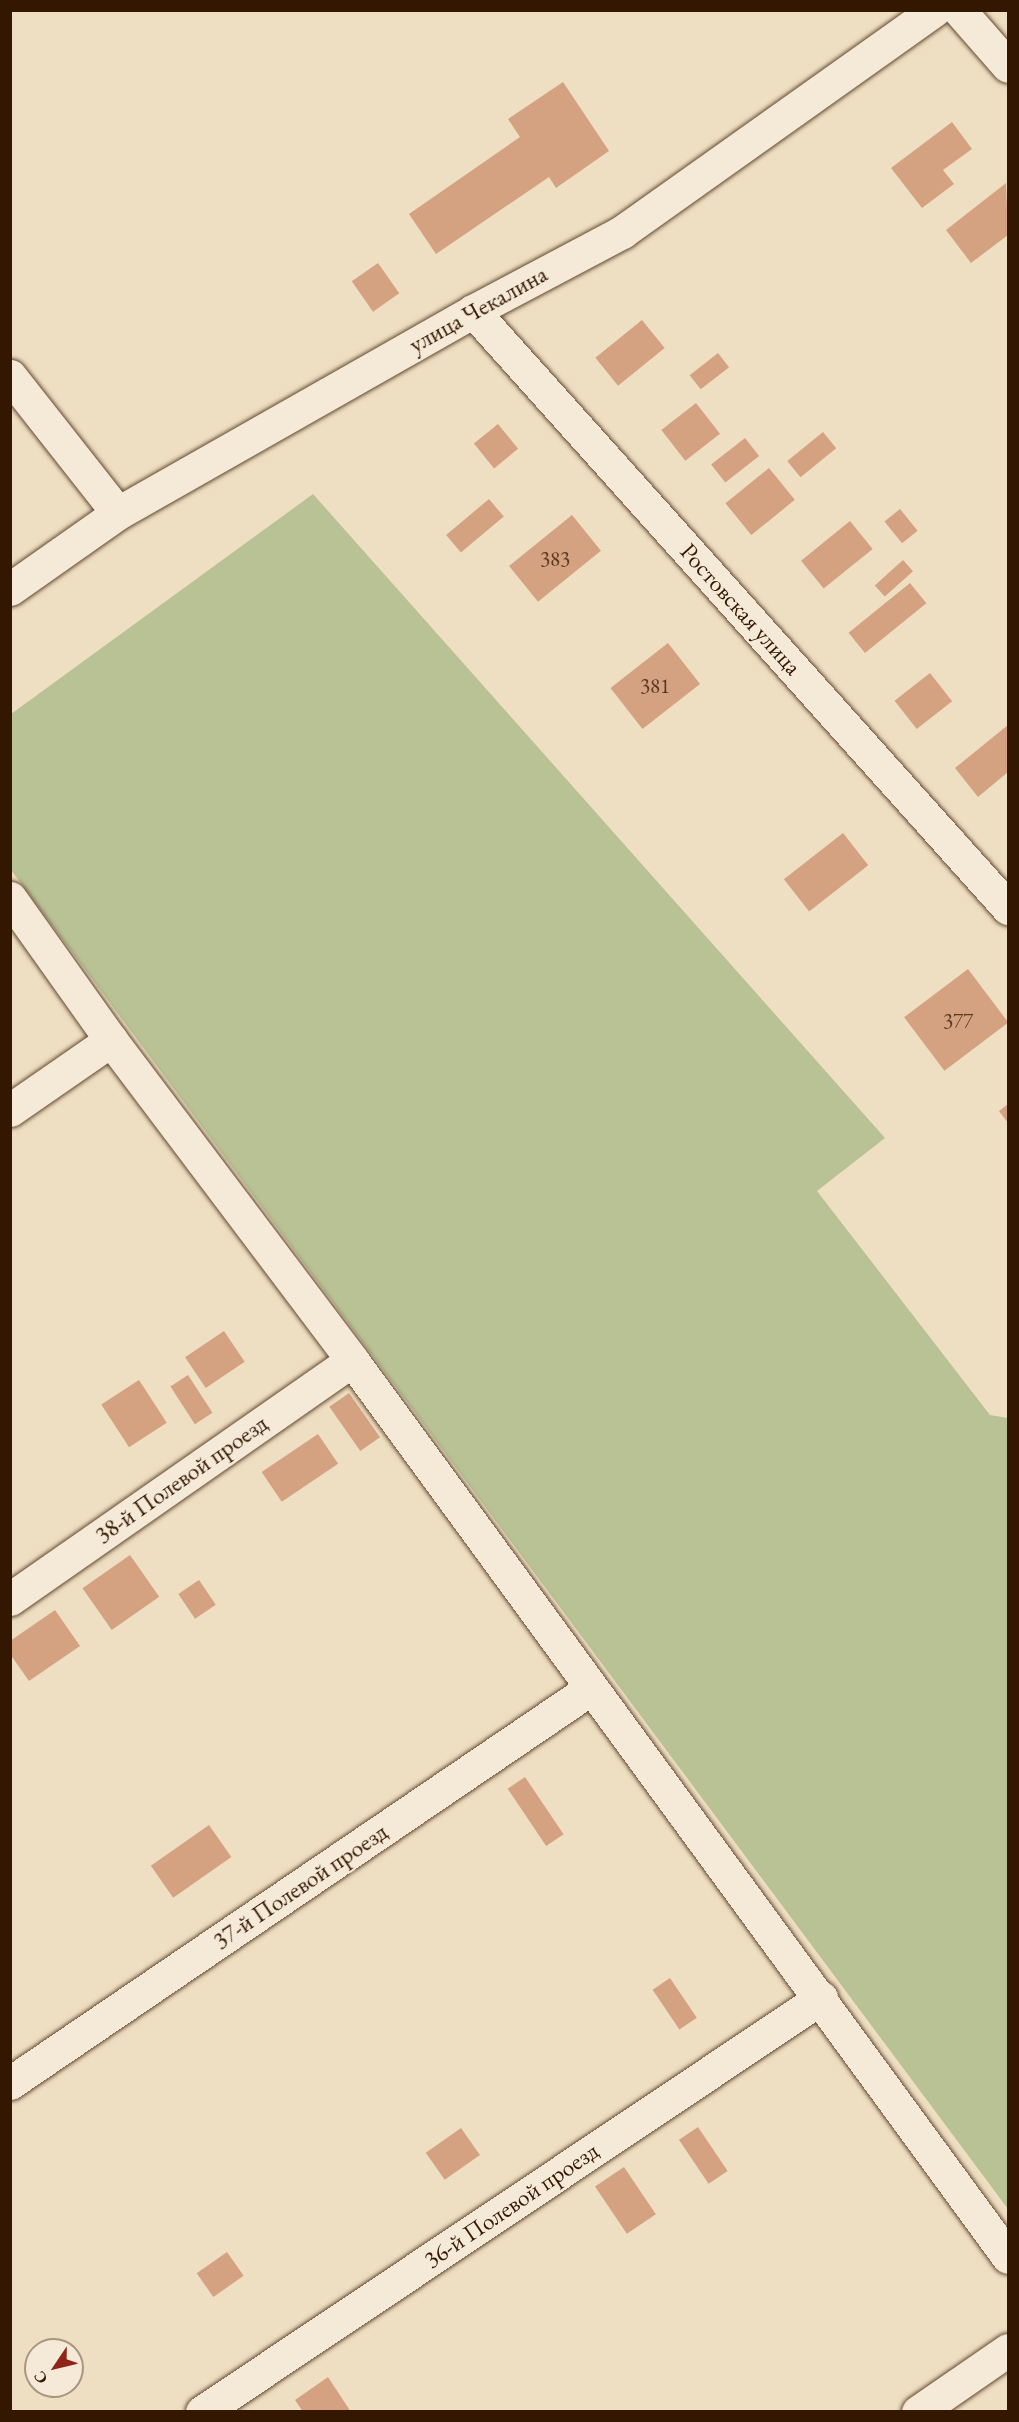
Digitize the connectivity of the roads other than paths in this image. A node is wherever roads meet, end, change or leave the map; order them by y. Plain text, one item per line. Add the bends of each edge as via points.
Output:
1 (934, 10) edge
2 (959, 10) edge
3 (1008, 66) edge
4 (473, 310) junction
5 (10, 376) edge
6 (118, 513) junction
7 (10, 589) edge
8 (10, 898) edge
9 (1008, 908) edge
10 (111, 1040) junction
11 (10, 1110) edge
12 (352, 1360) junction
13 (10, 1599) edge
14 (590, 1689) junction
15 (820, 1998) junction
16 (10, 2082) edge
17 (1008, 2258) edge
18 (1008, 2350) edge
19 (202, 2412) edge
20 (918, 2412) edge

1 - 4 street, улица Чекалина via 622,232
2 - 3 street
4 - 6 street, улица Чекалина
4 - 9 street, Ростовская улица
5 - 6 street
6 - 7 street, улица Чекалина
8 - 10 street
10 - 11 street
10 - 12 street
12 - 13 street, 38-й Полевой проезд
12 - 14 street
14 - 15 street
14 - 16 street, 37-й Полевой проезд
15 - 17 street
15 - 19 street, 36-й Полевой проезд
18 - 20 street

